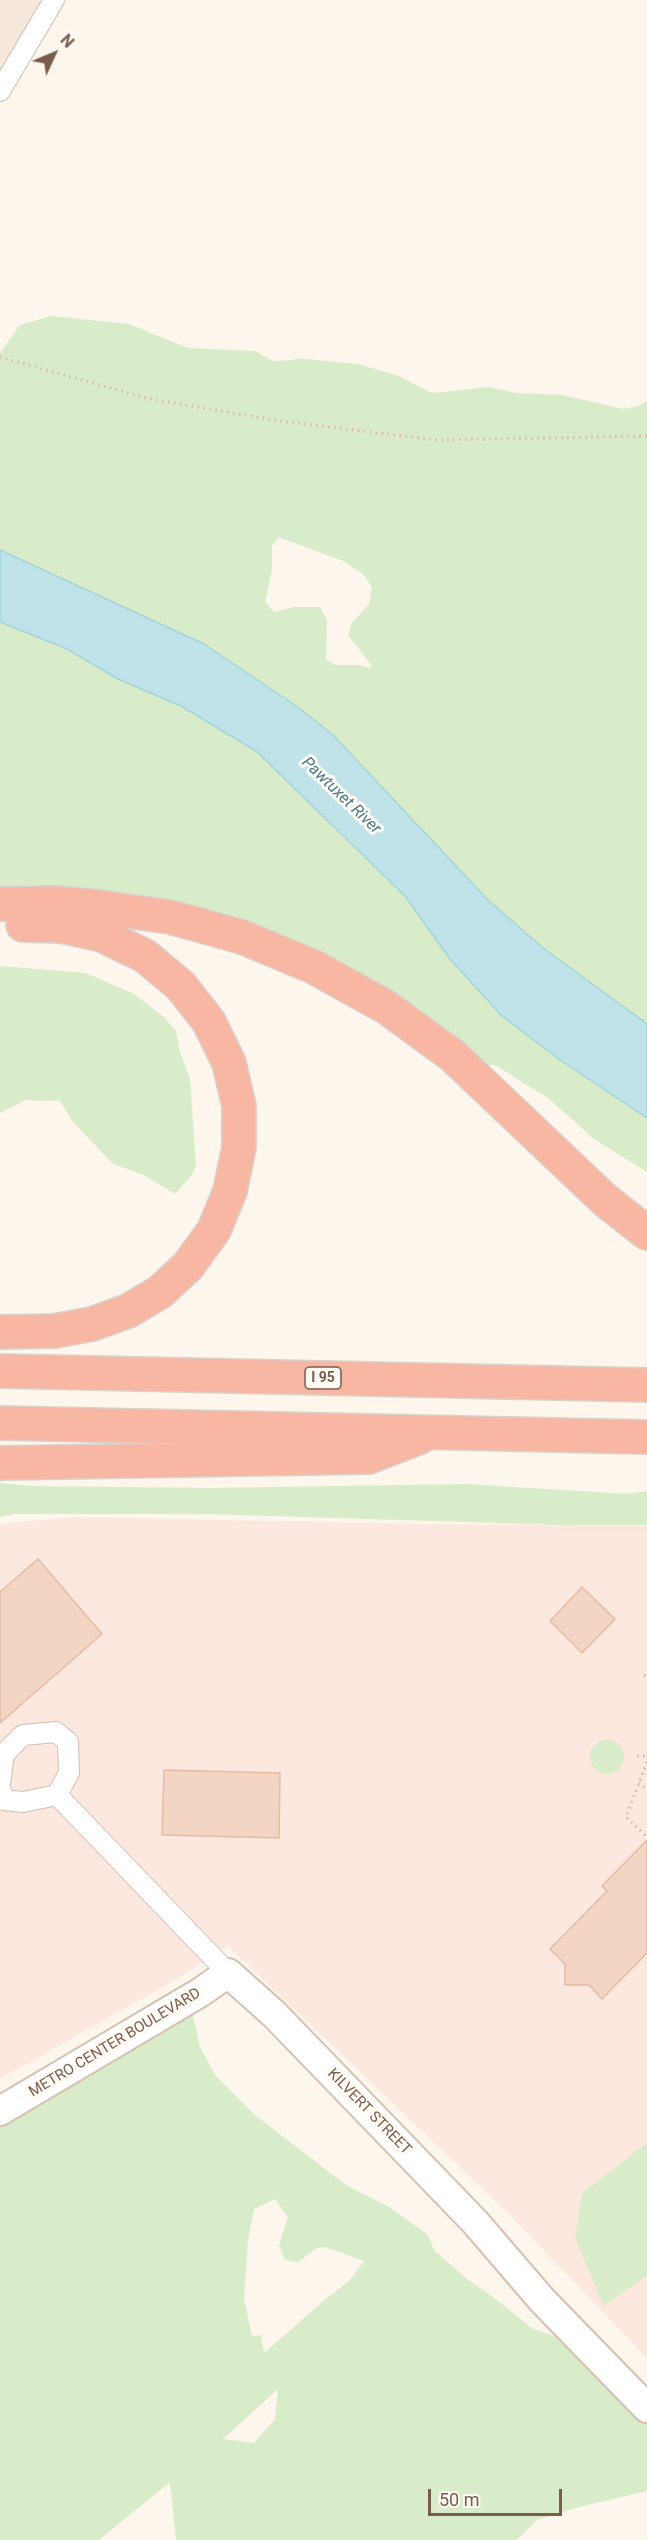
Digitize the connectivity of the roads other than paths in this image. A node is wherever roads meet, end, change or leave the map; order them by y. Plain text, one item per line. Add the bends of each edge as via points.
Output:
1 (54, 0) edge
2 (0, 91) edge
3 (0, 904) edge
4 (0, 925) edge
5 (647, 1233) edge
6 (0, 1332) edge
7 (0, 1371) edge
8 (647, 1385) edge
9 (0, 1423) edge
10 (432, 1432) junction
11 (647, 1437) edge
12 (0, 1463) edge
13 (0, 1786) edge
14 (57, 1795) junction
15 (228, 1973) junction
16 (0, 2110) edge
17 (647, 2408) edge

1 - 2 street
3 - 5 highway via 98,906 170,917 242,937 323,972 386,1007 452,1055 605,1200
4 - 6 highway via 81,929 123,944 165,971 196,1004 220,1041 235,1084 240,1127 236,1170 223,1211 202,1249 173,1280 145,1302 92,1324 54,1331
7 - 8 highway, I 95
9 - 10 highway
10 - 11 highway
10 - 12 highway via 369,1457
13 - 14 street via 4,1800 23,1802
13 - 14 street via 4,1754 23,1735 56,1732 68,1743 69,1773
14 - 15 street, KILVERT STREET
15 - 16 street, METRO CENTER BOULEVARD
15 - 17 street, KILVERT STREET via 274,2014 460,2207 542,2300

